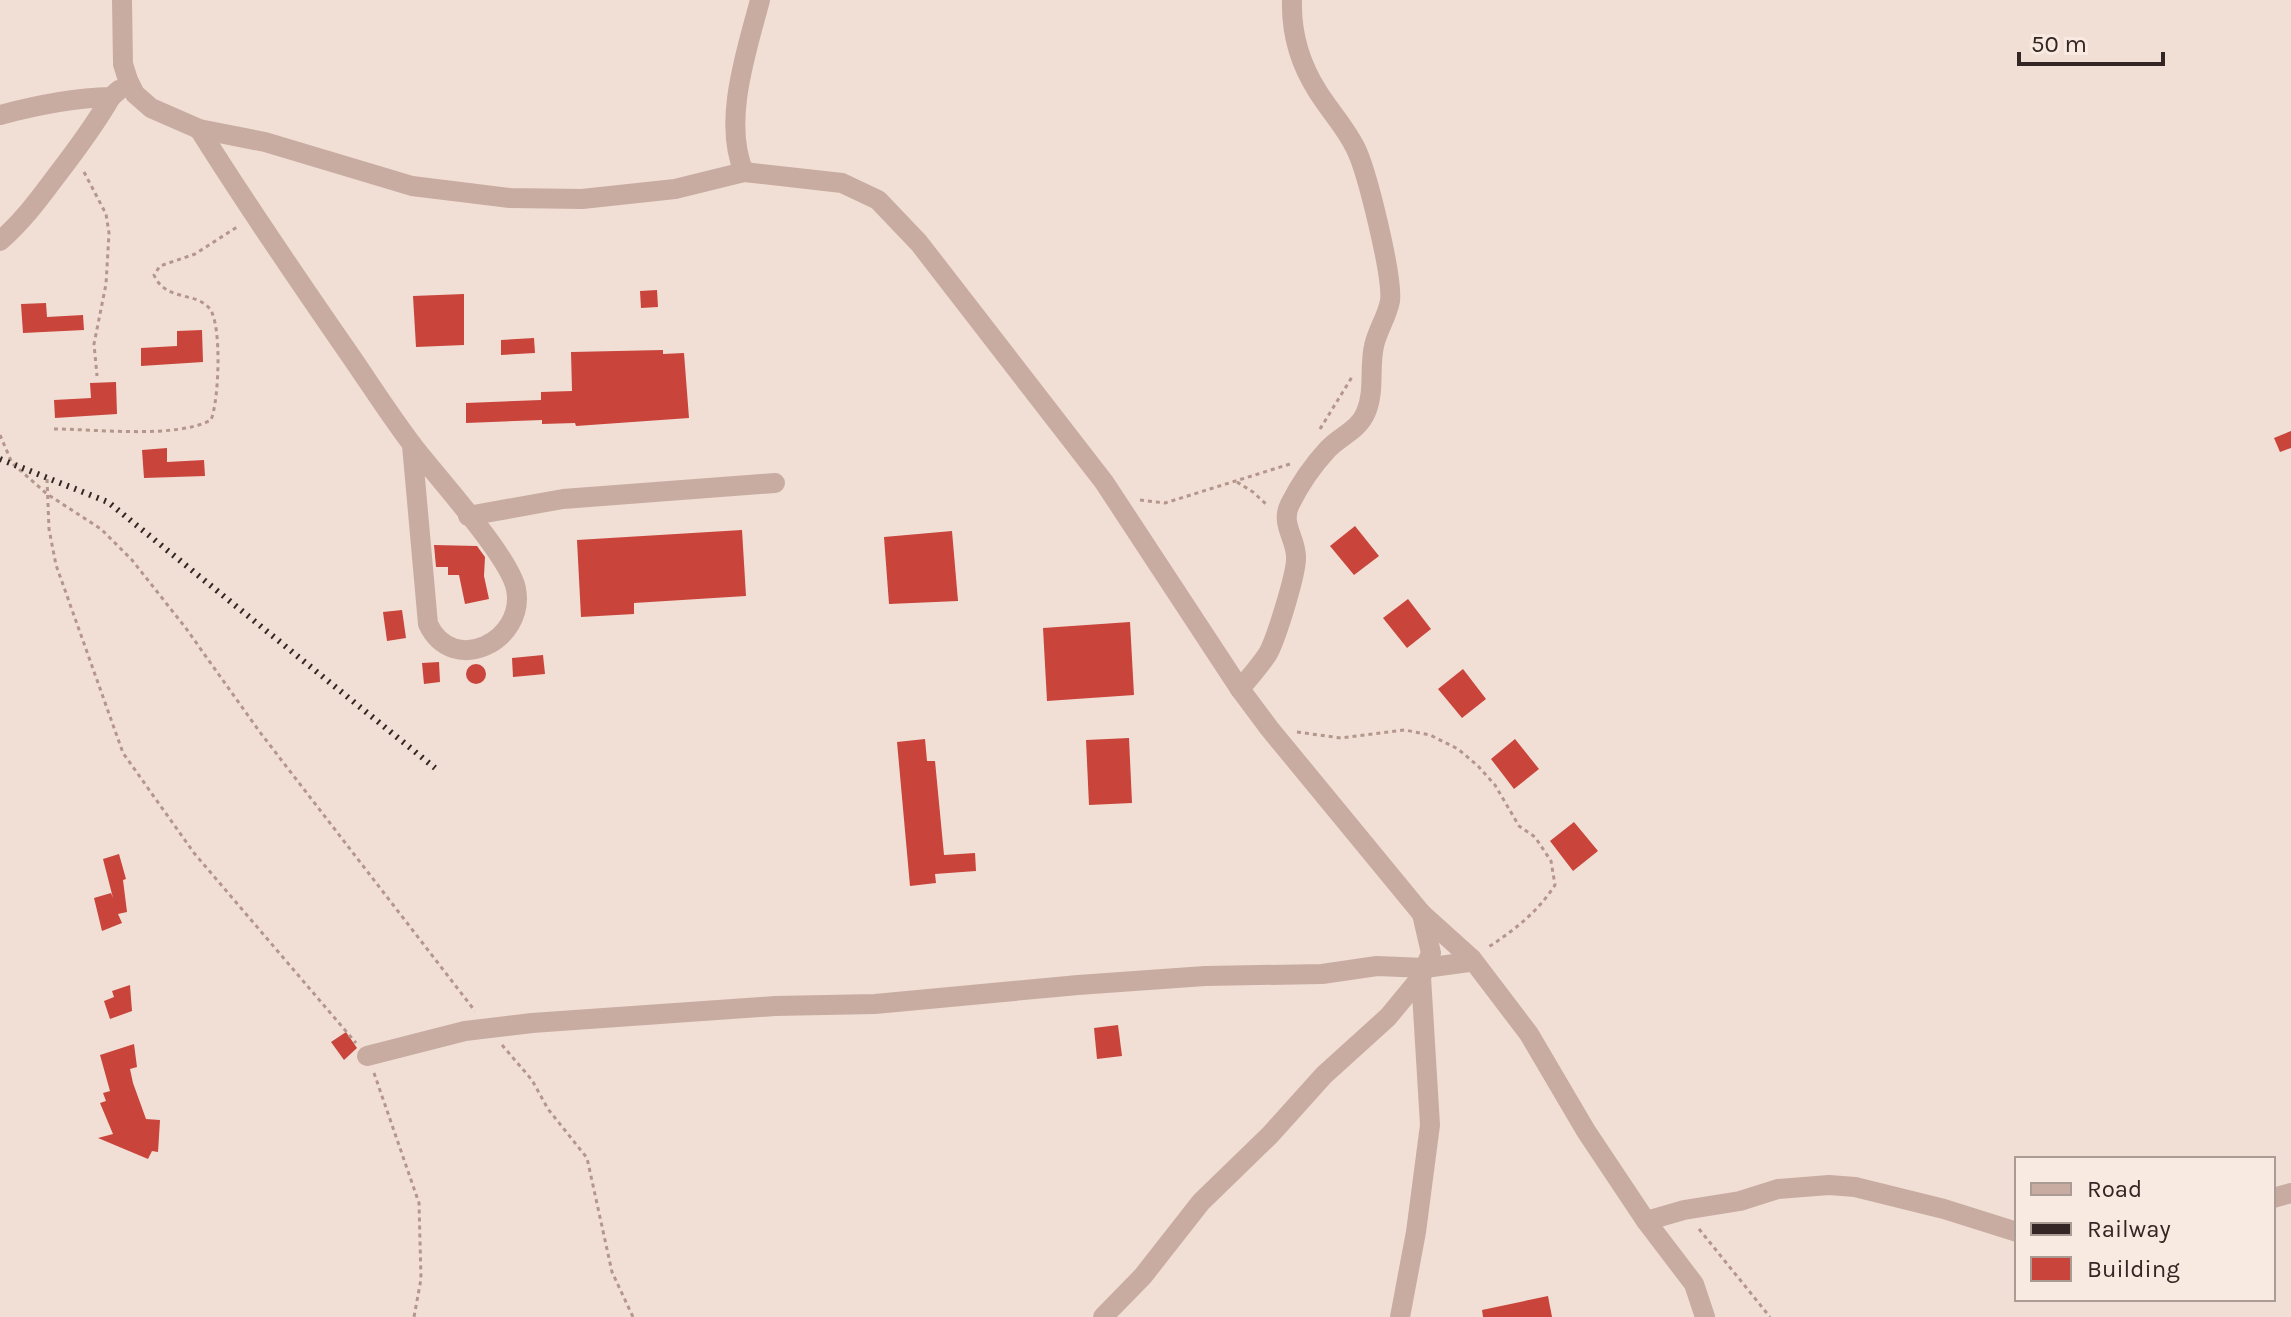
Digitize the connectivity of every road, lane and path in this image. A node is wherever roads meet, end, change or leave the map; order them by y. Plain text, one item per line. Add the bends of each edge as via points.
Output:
1 (122, 0) edge
2 (760, 0) edge
3 (1292, 0) edge
4 (128, 80) junction
5 (111, 97) junction
6 (0, 115) edge
7 (199, 129) junction
8 (85, 140) junction
9 (744, 172) junction
10 (253, 215) junction
11 (0, 241) edge
12 (97, 376) dead end
13 (1352, 377) dead end
14 (54, 429) dead end
15 (1318, 434) dead end
16 (0, 435) edge
17 (412, 445) junction
18 (1294, 462) dead end
19 (47, 479) dead end
20 (1237, 482) junction
21 (775, 483) dead end
22 (47, 494) junction
23 (1139, 500) dead end
24 (468, 516) junction
25 (1286, 522) junction
26 (1240, 689) junction
27 (1269, 728) junction
28 (1422, 914) junction
29 (1472, 959) junction
30 (1423, 972) junction
31 (488, 1028) junction
32 (367, 1056) junction
33 (1684, 1210) junction
34 (1646, 1221) junction
35 (2015, 1231) edge
36 (414, 1317) edge
37 (633, 1317) edge
38 (1103, 1317) edge
39 (1400, 1317) edge
40 (1705, 1317) edge
41 (1770, 1317) edge

1 - 4 street
2 - 9 street via 739,89 736,144
3 - 25 street via 1298,52 1357,150 1366,177 1390,299 1374,344 1365,416 1325,451 1289,506
4 - 5 street
4 - 7 street via 151,108
5 - 6 street via 41,104
5 - 8 street
7 - 9 street via 265,142 412,186 510,198 613,196 675,189
7 - 10 street
8 - 11 street via 21,223
8 - 12 path via 82,167 106,214 109,233 94,344
9 - 26 street via 842,183 878,200 919,243 1104,482
10 - 14 path via 195,254 160,266 154,275 174,295 209,308 216,325 217,389 211,420 171,430
10 - 17 street
13 - 15 path
16 - 22 path via 12,463
17 - 24 street
17 - 24 street via 428,624 439,643 466,651 506,631 516,597 503,561
18 - 20 path
19 - 22 path
20 - 23 path via 1165,503
20 - 25 path
21 - 24 street via 563,499
22 - 31 path via 101,529 132,560
22 - 32 path via 56,565 123,753 194,853
25 - 26 street via 1296,556 1286,602 1269,653
26 - 27 street
27 - 28 street
27 - 29 path via 1341,738 1405,730 1430,735 1458,749 1495,785 1519,826 1535,837 1551,861 1555,885 1519,927
28 - 29 street
28 - 30 street via 1431,953
29 - 30 street
29 - 34 street via 1529,1034
30 - 31 street via 1377,966 1322,974 1189,977 875,1004 698,1010
30 - 38 street via 1388,1017 1201,1202
30 - 39 street via 1430,1125
31 - 32 street
31 - 37 path via 587,1158 612,1272
32 - 36 path via 419,1203 421,1279
33 - 34 street
33 - 35 street via 1778,1189 1829,1185 1944,1209
33 - 41 path
34 - 40 street via 1694,1284

